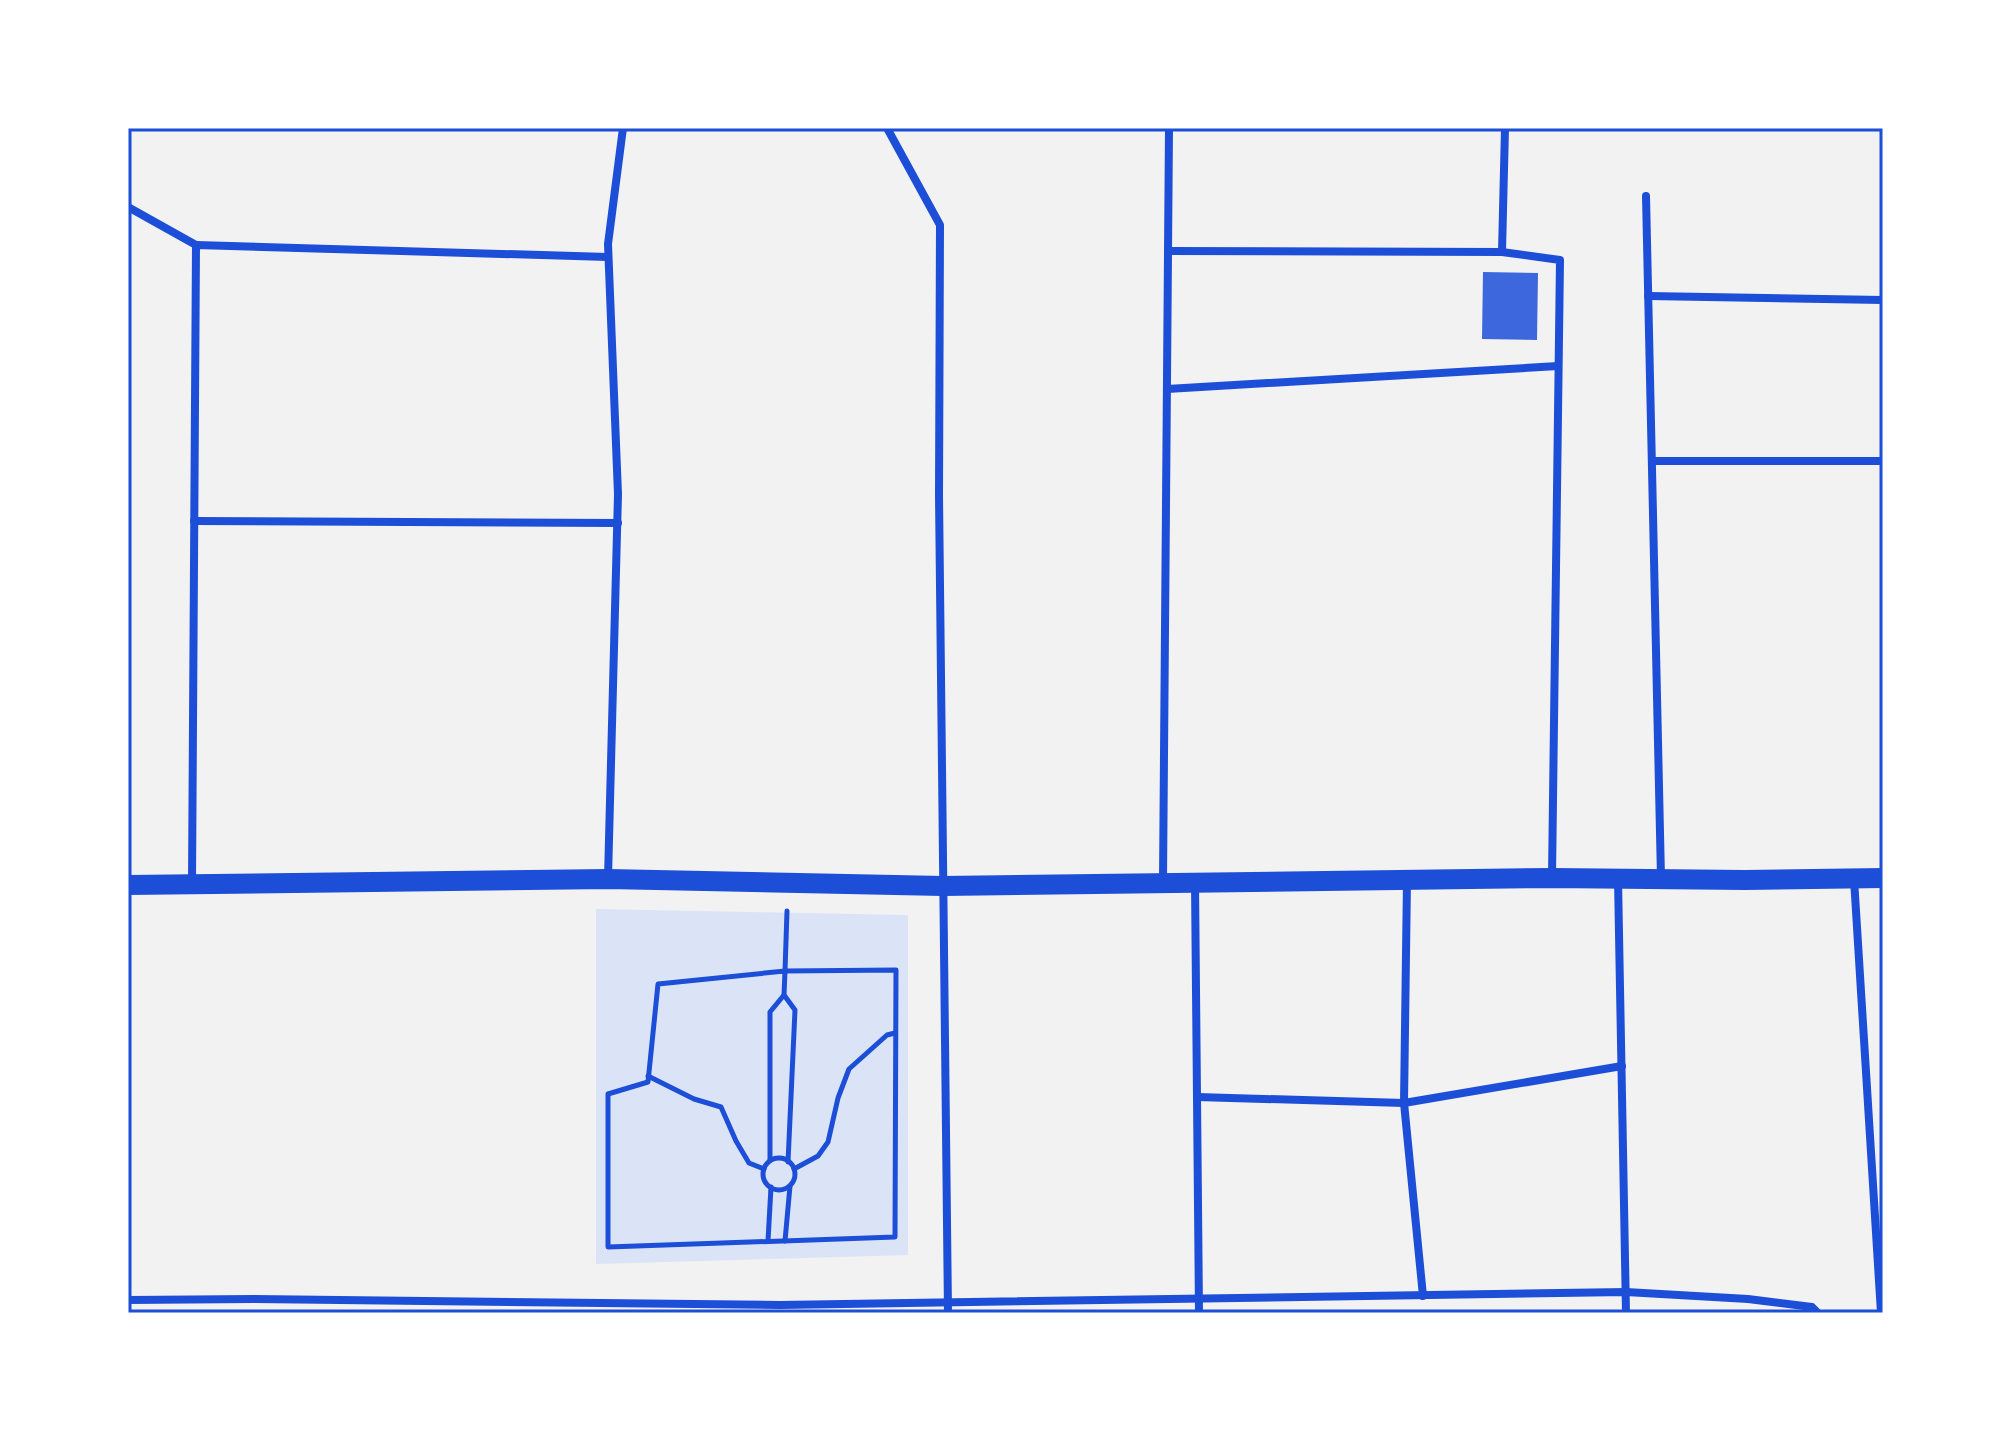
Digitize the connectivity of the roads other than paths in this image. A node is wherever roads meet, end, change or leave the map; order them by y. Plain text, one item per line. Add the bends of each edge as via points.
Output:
1 (623, 128) edge
2 (887, 128) edge
3 (1169, 128) edge
4 (1505, 128) edge
5 (1646, 196) dead end
6 (128, 207) edge
7 (196, 245) junction
8 (1168, 251) junction
9 (1502, 252) junction
10 (608, 257) junction
11 (1648, 296) junction
12 (1883, 300) edge
13 (1558, 366) junction
14 (1167, 389) junction
15 (1652, 461) junction
16 (1883, 461) edge
17 (194, 521) junction
18 (618, 523) junction
19 (1552, 878) junction
20 (1854, 878) junction
21 (1883, 878) edge
22 (608, 879) junction
23 (1407, 879) junction
24 (1618, 879) junction
25 (1661, 879) junction
26 (1163, 882) junction
27 (1195, 882) junction
28 (192, 883) junction
29 (128, 885) edge
30 (943, 886) junction
31 (1622, 1066) junction
32 (1197, 1097) junction
33 (1404, 1103) junction
34 (1626, 1292) junction
35 (1423, 1296) junction
36 (128, 1300) edge
37 (1199, 1300) junction
38 (948, 1303) junction
39 (948, 1313) edge
40 (1199, 1313) edge
41 (1626, 1313) edge
42 (1818, 1313) edge
43 (1881, 1313) edge

1 - 10 street
2 - 30 street via 940,225
3 - 8 street
4 - 9 street
5 - 11 street
6 - 7 street
7 - 10 street
7 - 17 street
8 - 9 street
8 - 14 street
9 - 13 street via 1560,260
10 - 18 street
11 - 12 street
11 - 15 street
13 - 14 street
13 - 19 street
14 - 26 street
15 - 16 street
15 - 25 street
17 - 18 street
17 - 28 street
18 - 22 street
19 - 23 main road
19 - 24 main road
20 - 21 main road
20 - 25 main road
20 - 43 street
22 - 28 main road
22 - 30 main road
23 - 27 main road
23 - 33 street
24 - 25 main road
24 - 31 street
26 - 27 main road
26 - 30 main road
27 - 32 street
28 - 29 main road
30 - 38 street
31 - 33 street
31 - 34 street
32 - 33 street
32 - 37 street
33 - 35 street
34 - 35 street
34 - 41 street
34 - 42 street via 1748,1299 1812,1307
35 - 37 street
36 - 38 street
37 - 38 street
37 - 40 street
38 - 39 street

